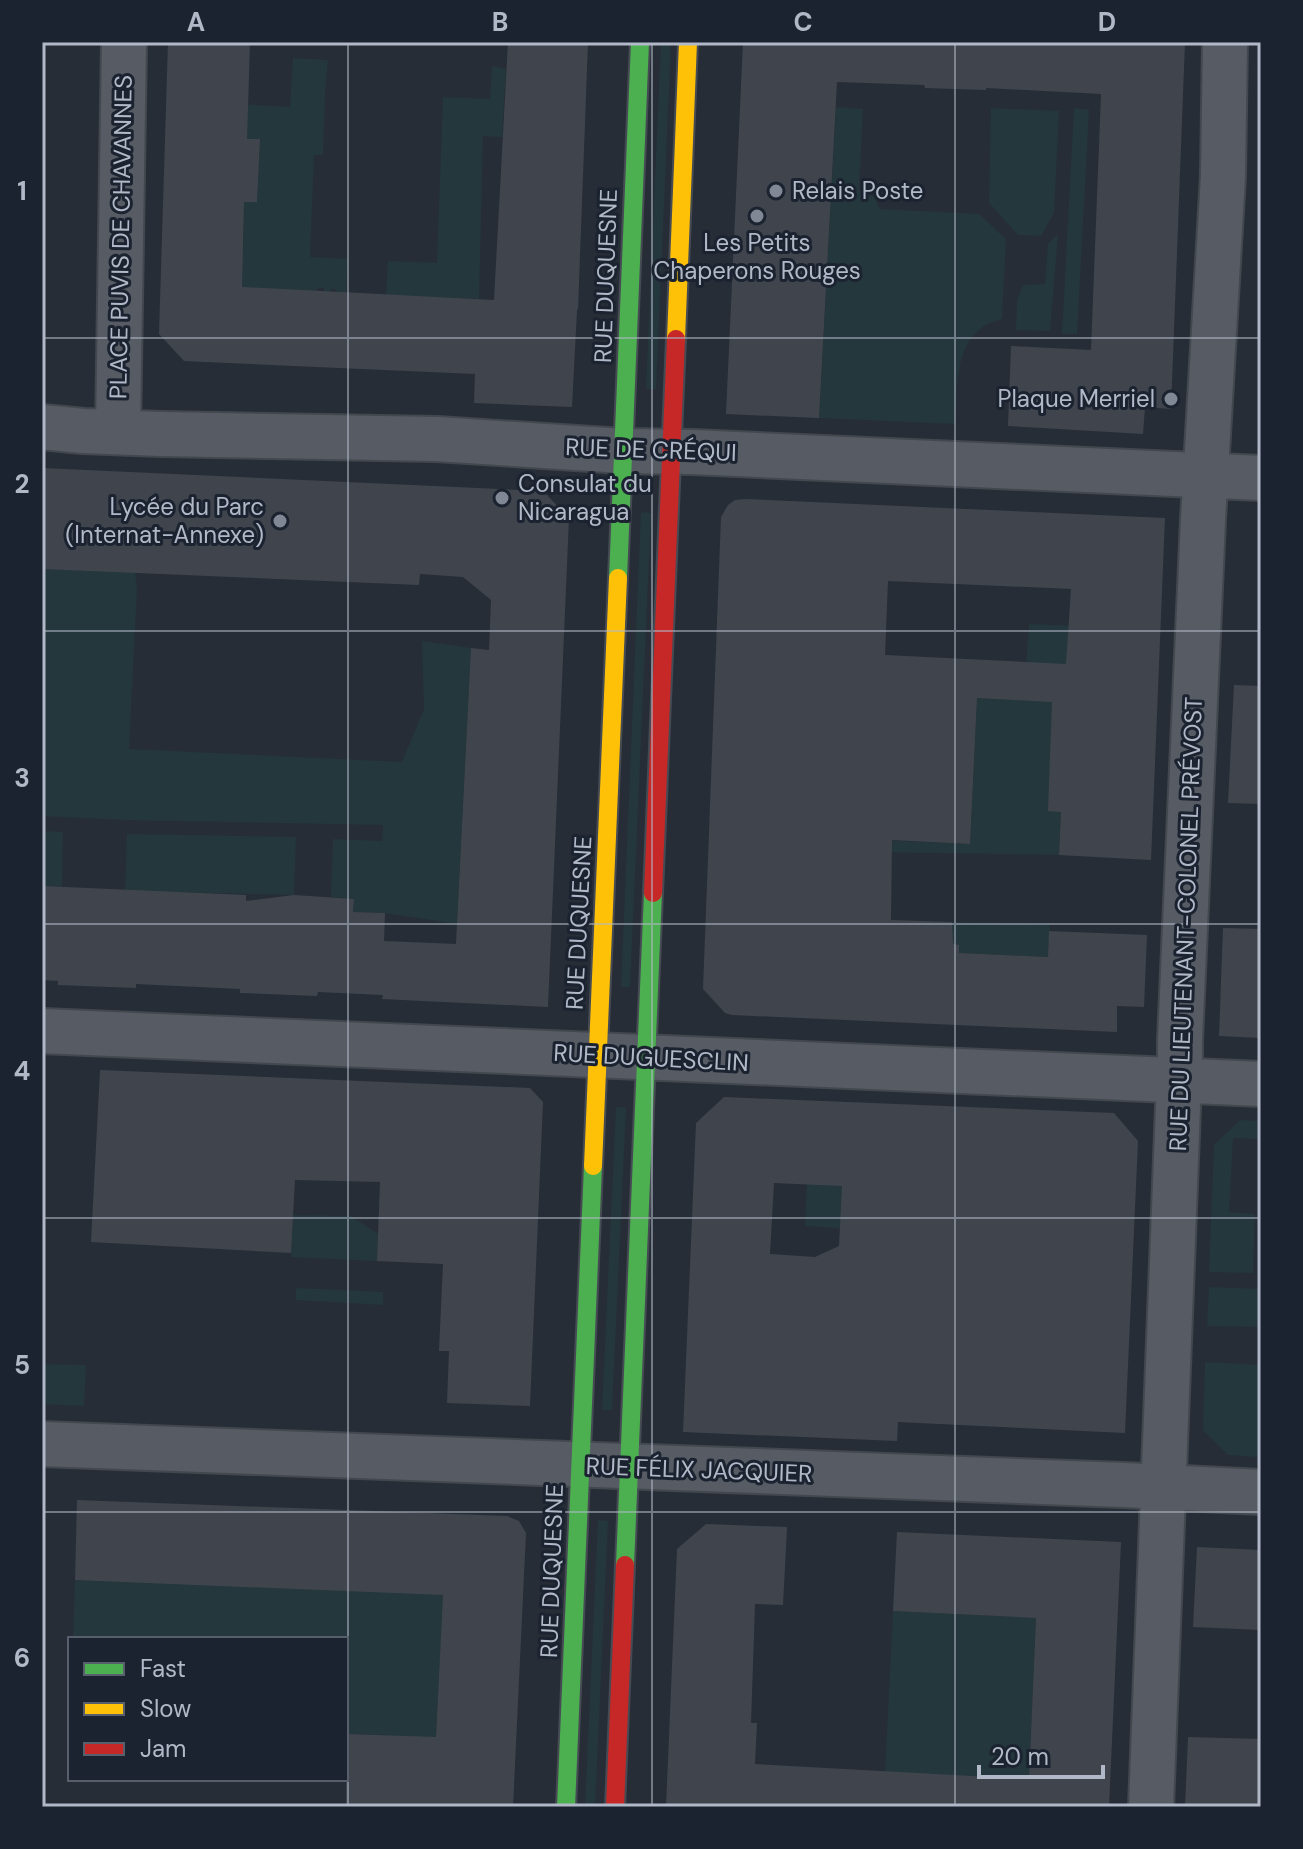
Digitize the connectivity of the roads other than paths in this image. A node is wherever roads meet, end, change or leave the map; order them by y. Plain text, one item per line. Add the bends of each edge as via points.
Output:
1 (124, 42) edge
2 (640, 42) edge
3 (688, 42) edge
4 (1225, 42) edge
5 (42, 427) edge
6 (118, 431) junction
7 (623, 451) junction
8 (671, 453) junction
9 (1206, 475) junction
10 (1261, 478) edge
11 (42, 1031) edge
12 (598, 1055) junction
13 (645, 1057) junction
14 (1179, 1080) junction
15 (1261, 1084) edge
16 (42, 1444) edge
17 (580, 1465) junction
18 (629, 1467) junction
19 (1164, 1486) junction
20 (1261, 1492) edge
21 (566, 1807) edge
22 (615, 1807) edge
23 (1151, 1807) edge

1 - 6 street, PLACE PUVIS DE CHAVANNES
2 - 7 main road, RUE DUQUESNE
3 - 8 main road
4 - 9 street, RUE DU LIEUTENANT-COLONEL PRÉVOST
5 - 6 street, RUE DE CRÉQUI
6 - 7 street, RUE DE CRÉQUI via 437,439
7 - 8 street, RUE DE CRÉQUI
7 - 12 main road, RUE DUQUESNE
8 - 9 street, RUE DE CRÉQUI
8 - 13 main road
9 - 10 street, RUE DE CRÉQUI
9 - 14 street, RUE DU LIEUTENANT-COLONEL PRÉVOST
11 - 12 street, RUE DUGUESCLIN
12 - 13 street, RUE DUGUESCLIN
12 - 17 main road, RUE DUQUESNE
13 - 14 street, RUE DUGUESCLIN
13 - 18 main road
14 - 15 street, RUE DUGUESCLIN
14 - 19 street, RUE DU LIEUTENANT-COLONEL PRÉVOST
16 - 17 street, RUE FÉLIX JACQUIER
17 - 18 street, RUE FÉLIX JACQUIER
17 - 21 main road, RUE DUQUESNE
18 - 19 street, RUE FÉLIX JACQUIER
18 - 22 main road
19 - 20 street, RUE FÉLIX JACQUIER
19 - 23 street, RUE DU LIEUTENANT-COLONEL PRÉVOST

